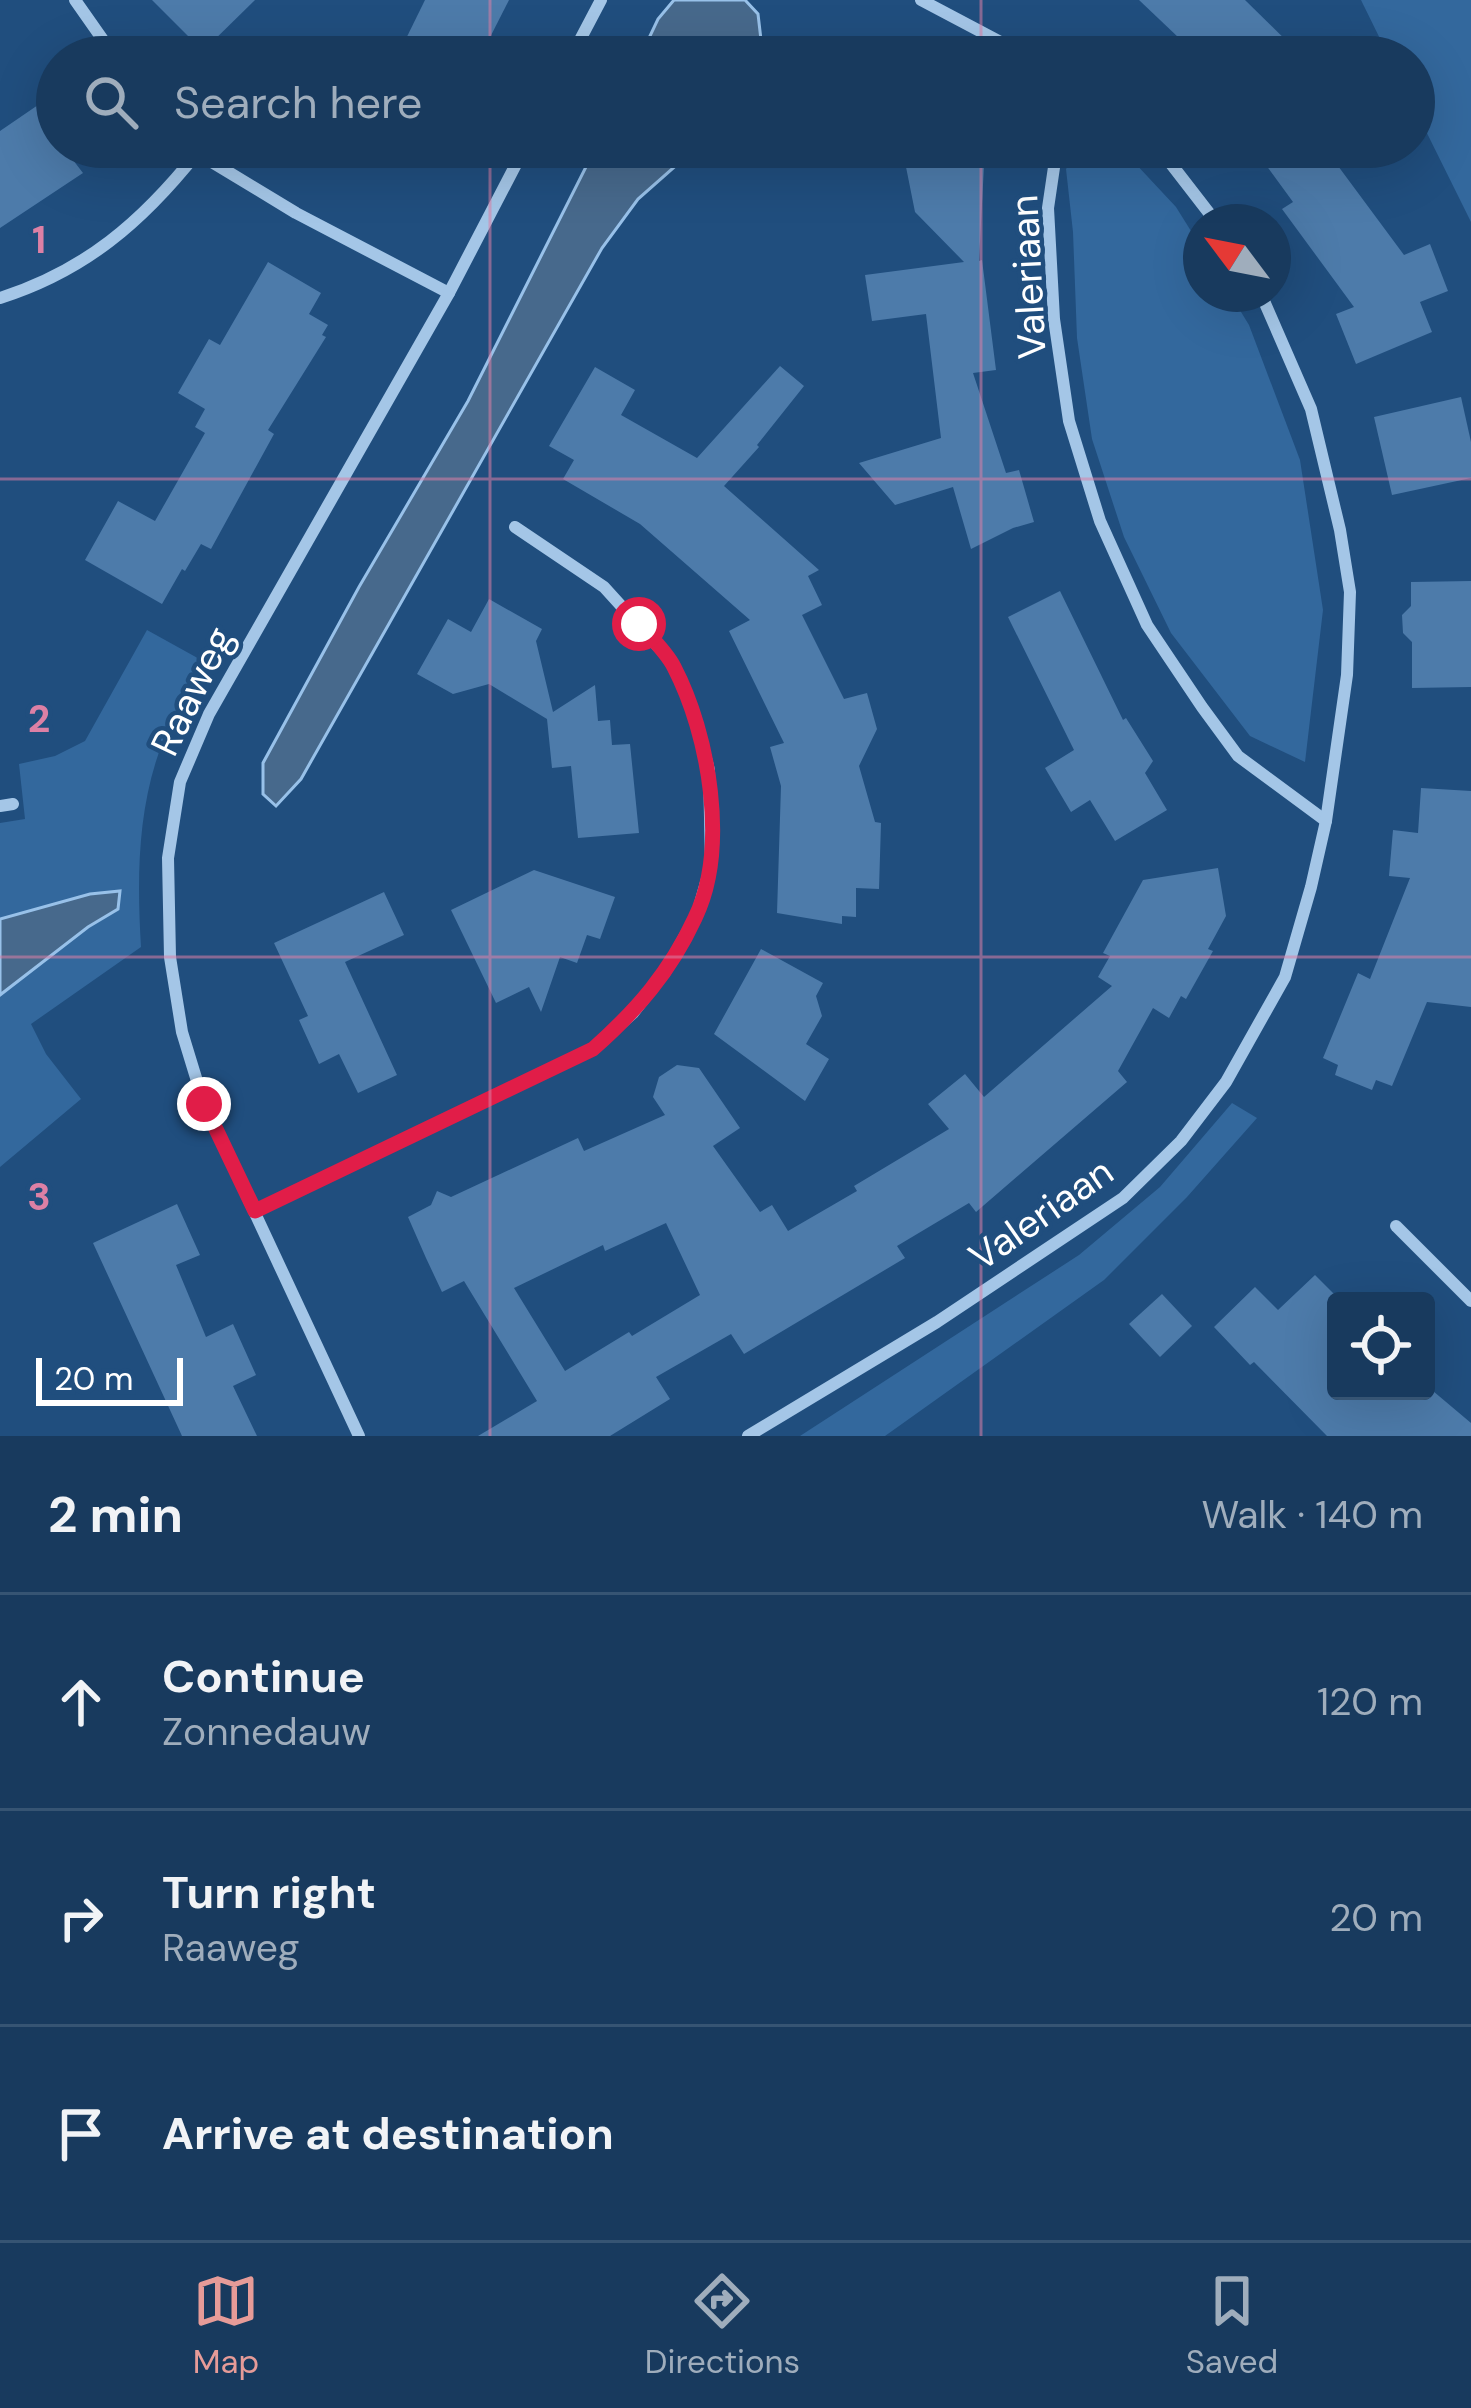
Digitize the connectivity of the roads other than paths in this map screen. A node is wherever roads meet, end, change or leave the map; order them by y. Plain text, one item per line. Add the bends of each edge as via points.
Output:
1 (75, 0) edge
2 (601, 0) edge
3 (920, 0) edge
4 (100, 36) edge
5 (583, 36) edge
6 (989, 36) edge
7 (182, 168) edge
8 (223, 168) edge
9 (514, 168) edge
10 (1054, 168) edge
11 (1174, 168) edge
12 (1202, 204) edge
13 (449, 293) junction
14 (0, 298) edge
15 (1269, 312) edge
16 (515, 526) dead end
17 (1326, 821) junction
18 (255, 1211) junction
19 (1396, 1226) dead end
20 (1471, 1301) edge
21 (359, 1436) edge
22 (748, 1436) edge

1 - 4 street
2 - 5 street
3 - 6 street
7 - 14 street via 108,245
8 - 13 street
9 - 13 street, Raaweg
10 - 17 street, Valeriaan via 1054,319 1069,421 1100,520 1148,625 1238,756
11 - 12 street
13 - 18 street, Raaweg via 208,714 179,782 168,900 182,1032 204,1104
15 - 17 street, Valeriaan via 1311,409 1350,592
16 - 18 street via 604,587 672,662 709,770 711,865 697,914 665,972 593,1049
17 - 22 street, Valeriaan via 1285,977 1226,1082 1180,1141 1123,1198
18 - 21 street, Raaweg
19 - 20 street

